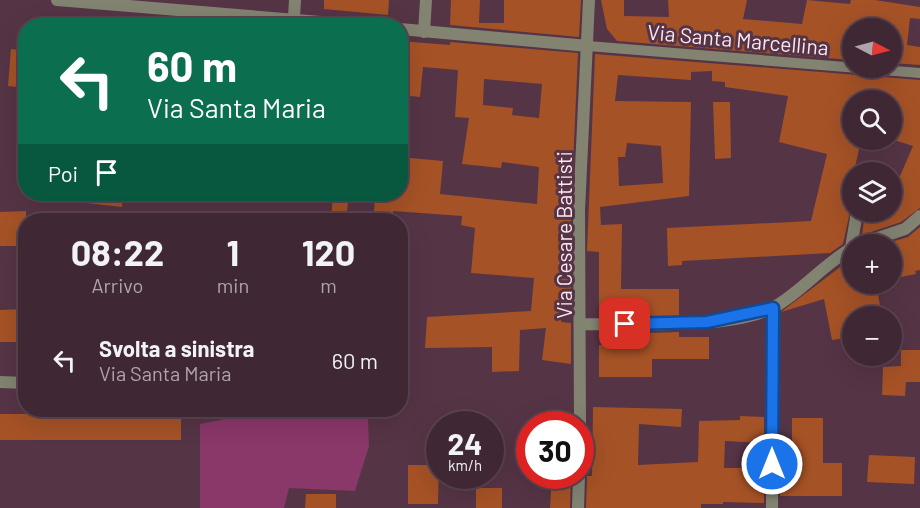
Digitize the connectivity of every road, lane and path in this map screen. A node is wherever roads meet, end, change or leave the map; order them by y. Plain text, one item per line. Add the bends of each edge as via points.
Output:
1 (57, 0) edge
2 (296, 0) edge
3 (426, 0) edge
4 (589, 0) edge
5 (294, 17) junction
6 (302, 18) edge
7 (408, 30) edge
8 (424, 32) junction
9 (588, 46) junction
10 (920, 73) edge
11 (920, 216) edge
12 (890, 234) edge
13 (842, 256) edge
14 (773, 308) junction
15 (581, 324) junction
16 (0, 382) edge
17 (18, 382) edge
18 (580, 411) edge
19 (579, 489) edge
20 (578, 508) edge
21 (772, 508) edge

1 - 5 street
2 - 5 street
3 - 8 street
4 - 9 street, Via Cesare Battisti
5 - 6 street
7 - 8 street
8 - 9 street
9 - 10 street, Via Santa Marcellina
9 - 15 street, Via Cesare Battisti via 579,210
11 - 12 street via 905,229
13 - 14 street
14 - 15 street via 707,322
14 - 21 street
15 - 18 street, Via Cesare Battisti
16 - 17 street
19 - 20 street

